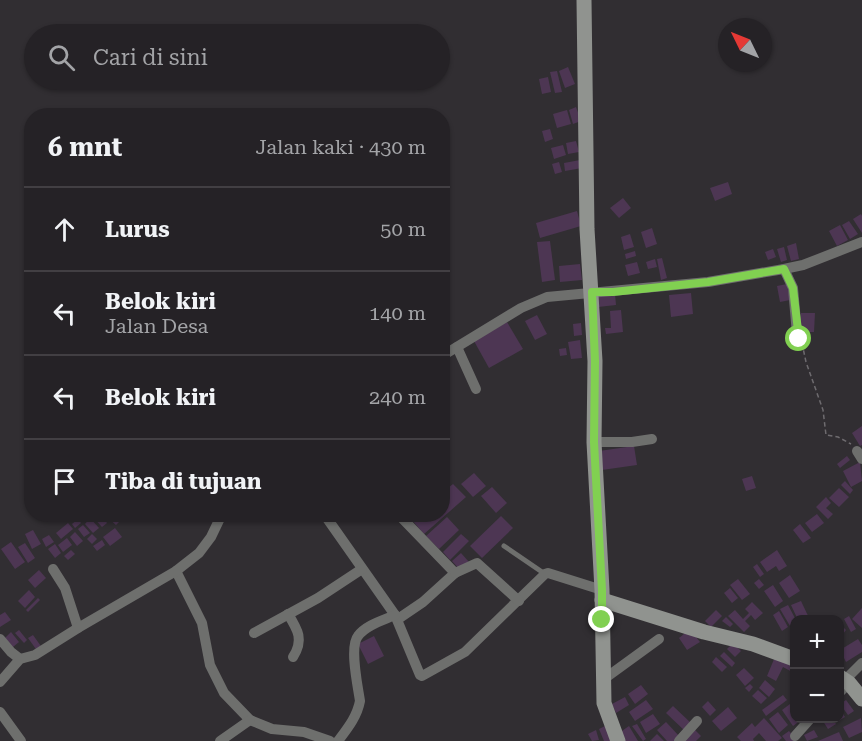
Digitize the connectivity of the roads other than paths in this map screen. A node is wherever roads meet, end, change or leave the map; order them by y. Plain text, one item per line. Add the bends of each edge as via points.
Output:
1 (584, 0) edge
2 (862, 242) edge
3 (784, 269) junction
4 (592, 292) junction
5 (797, 334) road end
6 (457, 347) junction
7 (450, 351) edge
8 (476, 389) dead end
9 (652, 439) dead end
10 (594, 442) junction
11 (218, 522) edge
12 (330, 522) edge
13 (406, 522) edge
14 (504, 546) dead end
15 (53, 569) dead end
16 (362, 569) junction
17 (176, 571) junction
18 (455, 573) junction
19 (545, 574) junction
20 (602, 595) junction
21 (519, 601) junction
22 (288, 615) junction
23 (397, 617) junction
24 (78, 628) junction
25 (254, 633) dead end
26 (0, 639) edge
27 (659, 639) dead end
28 (292, 657) dead end
29 (790, 657) edge
30 (20, 658) junction
31 (862, 663) edge
32 (604, 679) junction
33 (0, 682) edge
34 (844, 682) edge
35 (844, 684) edge
36 (862, 699) edge
37 (0, 712) edge
38 (250, 720) junction
39 (697, 722) dead end
40 (807, 723) edge
41 (795, 736) dead end
42 (21, 741) edge
43 (220, 741) edge
44 (330, 741) edge
45 (338, 741) edge
46 (618, 741) edge
47 (679, 741) edge

1 - 4 street via 587,229
2 - 3 street
3 - 4 street via 708,282
3 - 5 street via 793,288
4 - 6 street via 547,297
4 - 10 street
6 - 7 street
6 - 8 street
9 - 10 street
10 - 20 street
11 - 17 street via 199,553
12 - 16 street
13 - 18 street
14 - 19 lane
15 - 24 street via 65,588
16 - 22 street
16 - 23 street
17 - 24 street
17 - 38 street via 202,623 216,679
18 - 21 street via 477,563
18 - 23 street via 423,602
19 - 20 street
19 - 21 street
20 - 29 street via 704,632
20 - 32 street
21 - 23 street via 465,652 426,676 420,675
22 - 25 street
22 - 28 street via 300,642
23 - 45 street via 358,635 354,651 360,701 353,721
24 - 30 street via 35,655
26 - 30 street
27 - 32 street
30 - 33 street
31 - 34 street
32 - 46 street via 604,703
35 - 36 street
37 - 42 street
38 - 43 street
38 - 44 street via 272,729 304,732
39 - 47 street
40 - 41 street

